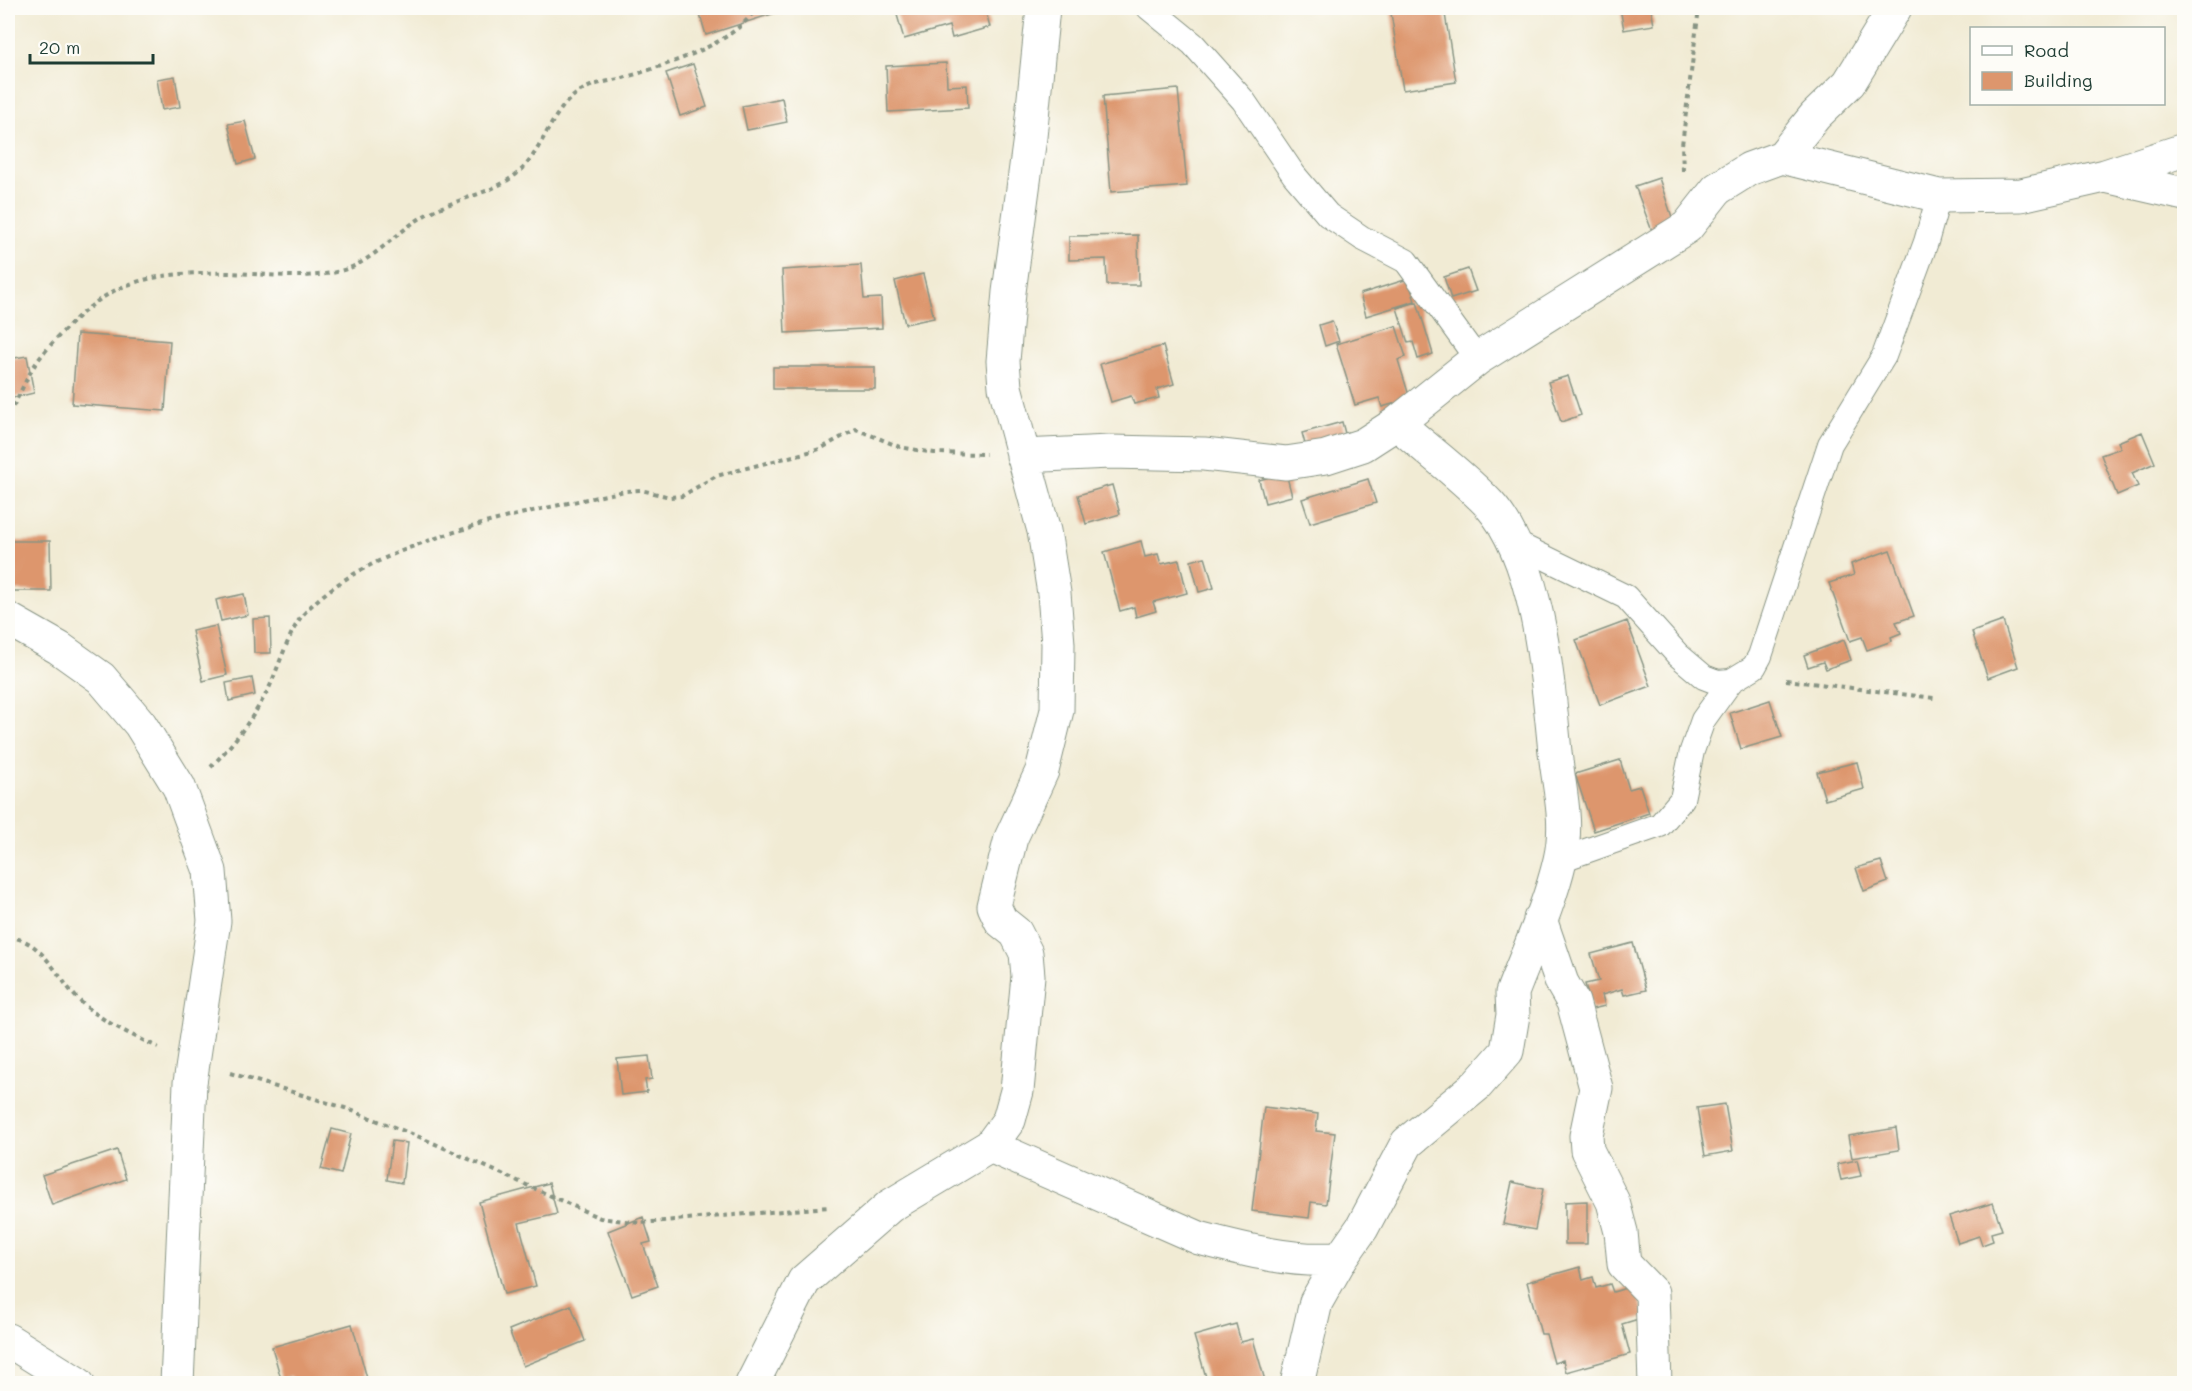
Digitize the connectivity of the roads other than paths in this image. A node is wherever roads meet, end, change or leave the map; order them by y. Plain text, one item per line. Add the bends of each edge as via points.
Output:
1 (1043, 8) edge
2 (1149, 8) edge
3 (1895, 8) edge
4 (2184, 150) edge
5 (1782, 157) junction
6 (2105, 177) junction
7 (2184, 195) edge
8 (1939, 196) junction
9 (1477, 358) junction
10 (1397, 423) junction
11 (1023, 456) junction
12 (1513, 542) junction
13 (8, 619) edge
14 (1737, 678) junction
15 (1560, 860) junction
16 (1540, 919) junction
17 (990, 1146) junction
18 (1341, 1258) junction
19 (8, 1340) edge
20 (78, 1383) edge
21 (177, 1383) edge
22 (752, 1383) edge
23 (1297, 1383) edge
24 (1654, 1383) edge

1 - 11 street via 1003,361 1005,387
2 - 9 lane via 1193,44 1243,99 1294,175 1328,215 1406,261
3 - 5 street via 1849,83 1815,116
4 - 6 street
5 - 8 street
5 - 9 street via 1749,169 1717,189 1687,227
6 - 7 street
6 - 8 street via 2022,195
8 - 14 lane via 1884,356 1830,444 1760,656 1754,667
9 - 10 street
10 - 11 street via 1363,445 1326,457 1286,463 1204,454 1110,452
10 - 12 street via 1490,505
11 - 17 street via 1044,531 1054,592 1057,710 1042,771 1011,838 994,906 1000,921 1016,933 1026,953 1028,976 1017,1092 1009,1120
12 - 14 lane via 1626,597 1678,656 1704,677 1717,682
12 - 15 street via 1546,653 1564,806
13 - 21 street via 101,678 140,724 161,754 183,798 210,871 214,921 190,1083
14 - 15 lane via 1703,720 1682,799 1672,814 1660,825
15 - 16 street
16 - 18 street via 1512,993 1507,1051 1477,1085 1407,1143 1362,1228
16 - 24 street via 1562,983 1573,1002 1596,1088 1586,1136 1587,1150 1613,1202 1624,1264 1652,1293
17 - 18 street via 1199,1238 1322,1261
17 - 22 street via 890,1206 804,1281
18 - 23 street via 1316,1302
19 - 20 street

